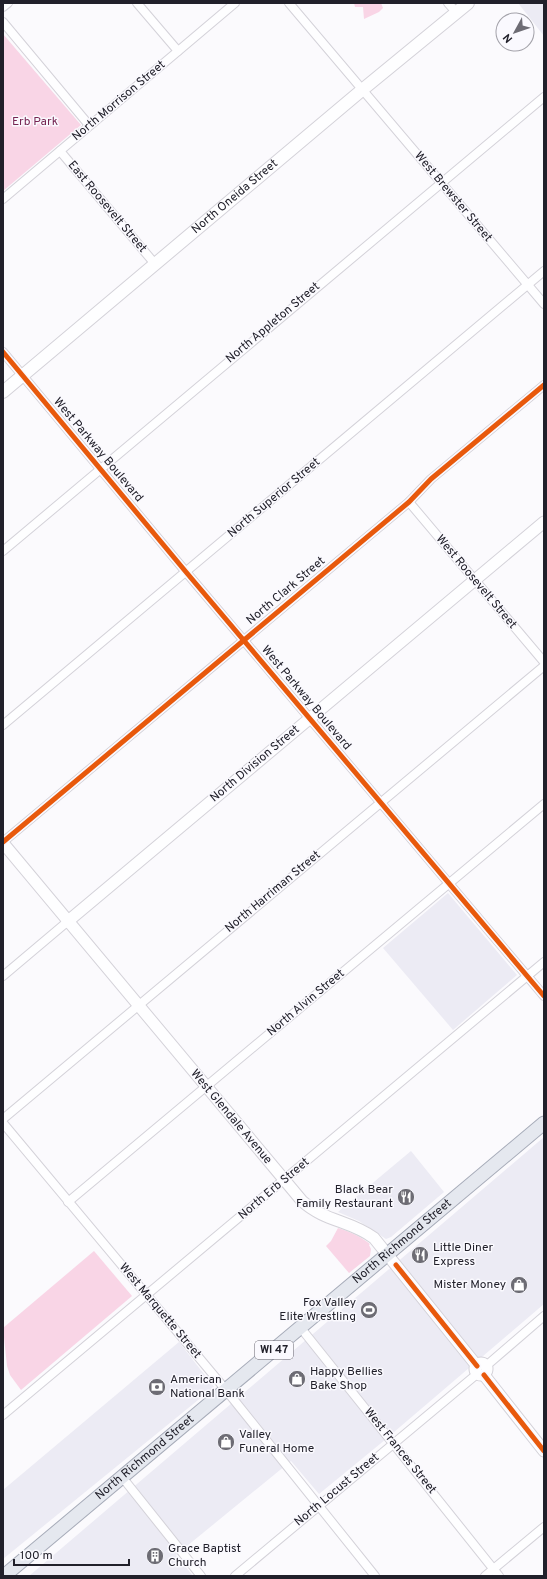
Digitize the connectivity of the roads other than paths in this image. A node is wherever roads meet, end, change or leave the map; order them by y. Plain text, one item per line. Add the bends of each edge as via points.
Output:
1 (8, 3) edge
2 (137, 3) edge
3 (235, 3) edge
4 (289, 3) edge
5 (468, 3) edge
6 (3, 7) edge
7 (452, 8) edge
8 (3, 22) edge
9 (178, 51) junction
10 (362, 90) junction
11 (544, 97) edge
12 (89, 125) junction
13 (60, 151) junction
14 (441, 183) junction
15 (3, 199) edge
16 (155, 264) junction
17 (544, 271) edge
18 (527, 285) junction
19 (544, 304) edge
20 (3, 352) edge
21 (22, 375) junction
22 (544, 385) edge
23 (3, 392) edge
24 (101, 469) junction
25 (409, 502) junction
26 (544, 522) edge
27 (3, 550) edge
28 (186, 572) junction
29 (475, 580) junction
30 (243, 640) junction
31 (544, 662) edge
32 (544, 666) edge
33 (310, 718) junction
34 (3, 725) edge
35 (380, 802) junction
36 (544, 804) edge
37 (3, 842) edge
38 (449, 883) junction
39 (67, 922) junction
40 (544, 962) edge
41 (3, 976) edge
42 (527, 976) junction
43 (544, 996) edge
44 (139, 1007) junction
45 (206, 1087) junction
46 (3, 1119) edge
47 (3, 1123) edge
48 (544, 1123) edge
49 (284, 1180) junction
50 (68, 1202) junction
51 (387, 1254) junction
52 (146, 1296) junction
53 (544, 1316) edge
54 (300, 1327) junction
55 (481, 1370) junction
56 (226, 1390) junction
57 (3, 1415) edge
58 (394, 1443) junction
59 (544, 1451) edge
60 (122, 1477) junction
61 (319, 1506) junction
62 (544, 1527) edge
63 (494, 1569) junction
64 (4, 1576) edge
65 (201, 1576) edge
66 (235, 1576) edge
67 (375, 1576) edge
68 (485, 1576) edge
69 (499, 1576) edge

1 - 6 street
2 - 9 street
3 - 9 street, North Morrison Street
4 - 10 street, West Brewster Street
5 - 7 main road, North Oneida Street
7 - 10 main road, North Oneida Street
8 - 12 street
9 - 12 street, North Morrison Street
10 - 14 street, West Brewster Street
10 - 16 main road, North Oneida Street
11 - 14 street, North Appleton Street
12 - 13 street, North Morrison Street
13 - 15 street, North Morrison Street
13 - 16 street, East Roosevelt Street
14 - 18 street, West Brewster Street
14 - 24 street, North Appleton Street
16 - 21 main road, North Oneida Street
17 - 18 street, North Superior Street
18 - 19 street, West Brewster Street
18 - 28 street, North Superior Street
20 - 21 street, West Parkway Boulevard
21 - 23 main road, North Oneida Street
21 - 24 street, West Parkway Boulevard
22 - 25 street, North Clark Street via 431,479
24 - 27 street, North Appleton Street
24 - 28 street, West Parkway Boulevard
25 - 29 street, West Roosevelt Street
25 - 30 street, North Clark Street
26 - 29 street, North Division Street
28 - 30 street, West Parkway Boulevard
28 - 34 street, North Superior Street
29 - 31 street, West Roosevelt Street
29 - 33 street, North Division Street
30 - 33 street, West Parkway Boulevard
30 - 37 street, North Clark Street
32 - 35 street, North Harriman Street
33 - 35 street, West Parkway Boulevard
33 - 39 street, North Division Street
35 - 38 street, West Parkway Boulevard
35 - 44 street, North Harriman Street
36 - 38 street, North Alvin Street
37 - 39 street, West Glendale Avenue
38 - 42 street, West Parkway Boulevard
38 - 45 street, North Alvin Street
39 - 41 street, North Division Street
39 - 44 street, West Glendale Avenue
40 - 42 street, North Erb Street
42 - 43 street, West Parkway Boulevard
42 - 49 street, North Erb Street
44 - 45 street, West Glendale Avenue
44 - 46 street, North Harriman Street
45 - 49 street, West Glendale Avenue
45 - 50 street, North Alvin Street
47 - 50 street, West Marquette Street
48 - 51 main road, North Richmond Street / WI 47
49 - 51 street, West Glendale Avenue via 309,1208 324,1217 364,1231 374,1238
49 - 52 street, North Erb Street
50 - 52 street, West Marquette Street
51 - 54 main road, North Richmond Street / WI 47
51 - 55 street, West Glendale Avenue
52 - 56 street, West Marquette Street
52 - 57 street, North Erb Street
53 - 55 street, North Locust Street
54 - 56 main road, North Richmond Street / WI 47
54 - 58 street, West Frances Street
55 - 58 street, North Locust Street
55 - 59 street, West Glendale Avenue
56 - 60 main road, North Richmond Street / WI 47
56 - 61 street, West Marquette Street
58 - 61 street, North Locust Street
58 - 63 street, West Frances Street
60 - 64 main road, North Richmond Street / WI 47
60 - 65 street
61 - 66 street, North Locust Street
61 - 67 street, West Marquette Street
62 - 63 street
63 - 68 street
63 - 69 street, West Frances Street

